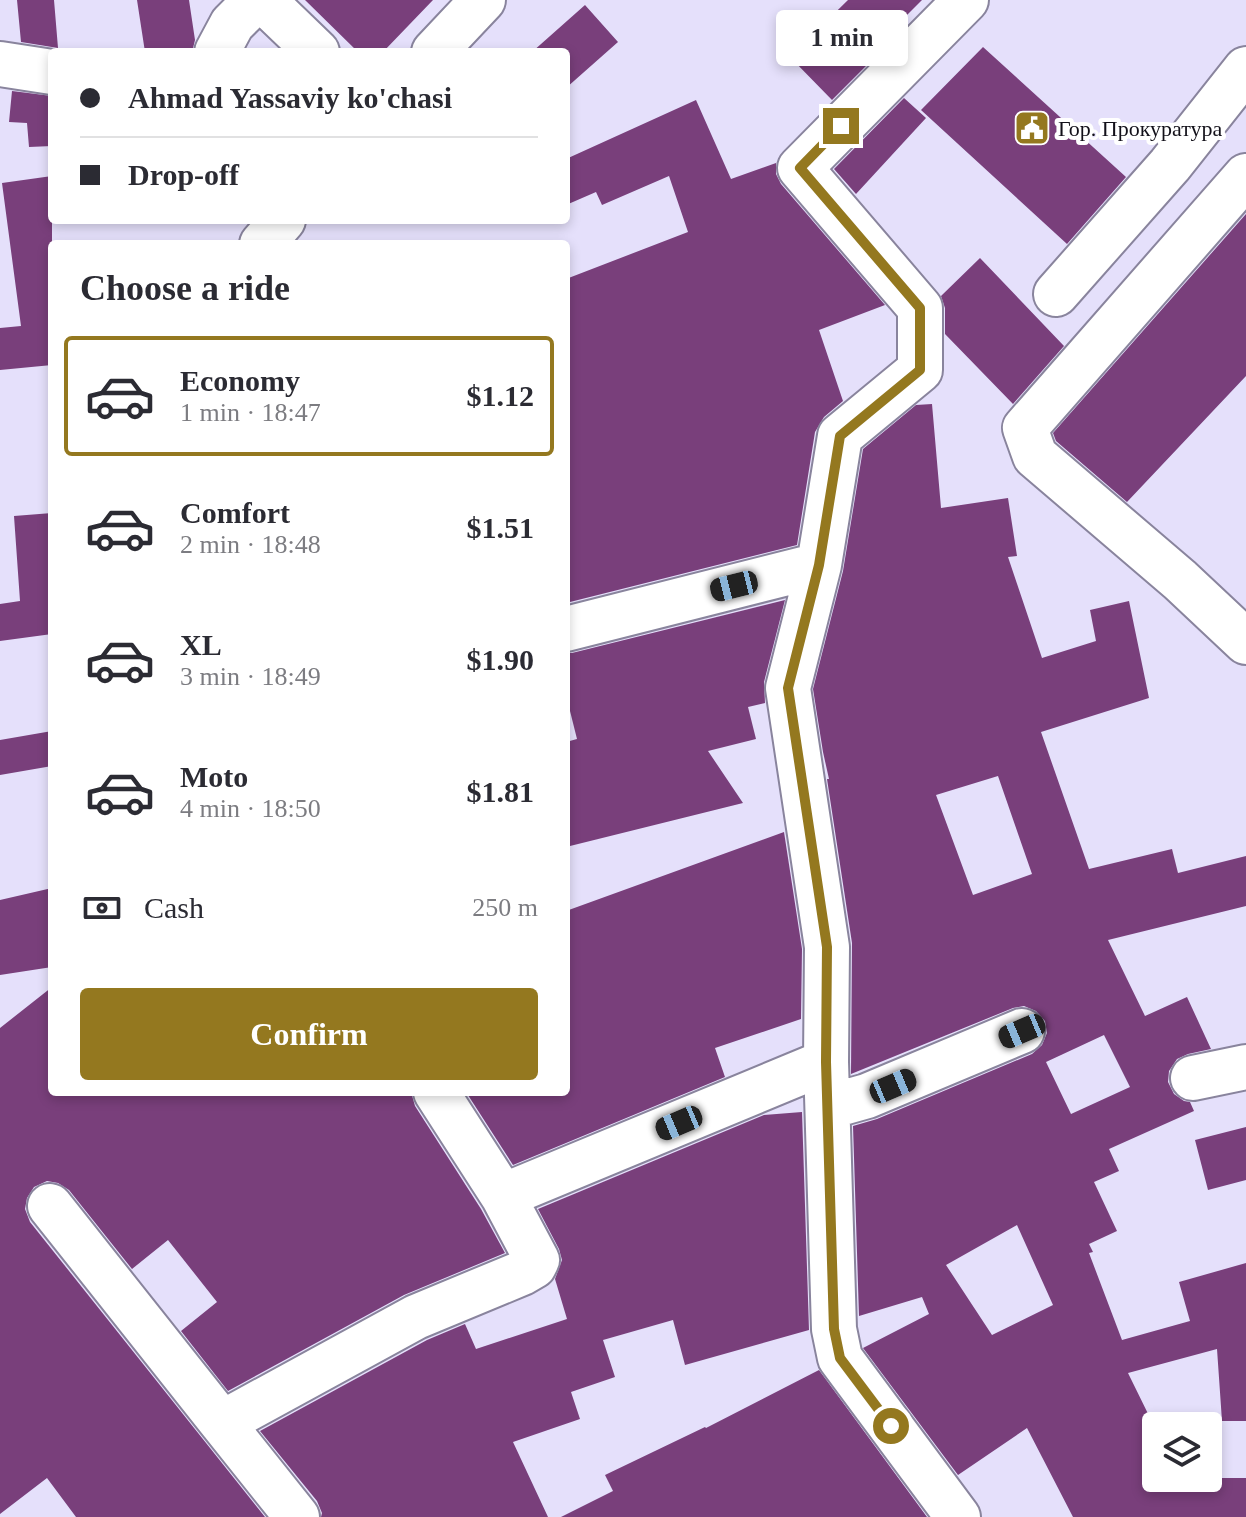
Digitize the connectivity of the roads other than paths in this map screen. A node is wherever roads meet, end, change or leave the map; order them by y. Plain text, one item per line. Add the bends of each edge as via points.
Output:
1 (483, 0) edge
2 (966, 0) edge
3 (242, 19) edge
4 (308, 48) edge
5 (438, 48) edge
6 (0, 64) edge
7 (1246, 69) edge
8 (48, 71) edge
9 (1246, 176) edge
10 (280, 224) edge
11 (266, 240) edge
12 (1056, 294) dead end
13 (819, 565) junction
14 (570, 628) edge
15 (1246, 642) edge
16 (1022, 1031) dead end
17 (826, 1062) junction
18 (1246, 1067) edge
19 (1193, 1078) dead end
20 (439, 1096) edge
21 (828, 1107) junction
22 (503, 1196) junction
23 (50, 1206) dead end
24 (222, 1423) junction
25 (297, 1517) edge
26 (958, 1517) edge

1 - 5 street
2 - 13 street via 800,168 920,308 920,370 840,436
3 - 4 street
6 - 8 street
7 - 12 street
9 - 15 street via 1025,428 1035,456
10 - 11 street
13 - 14 street
13 - 17 street via 788,688 827,947
16 - 21 street
17 - 21 street
17 - 22 street
18 - 19 street
20 - 22 street
21 - 26 street via 834,1329 840,1358
22 - 24 street via 537,1260 534,1266 416,1317
23 - 24 street
24 - 25 street

